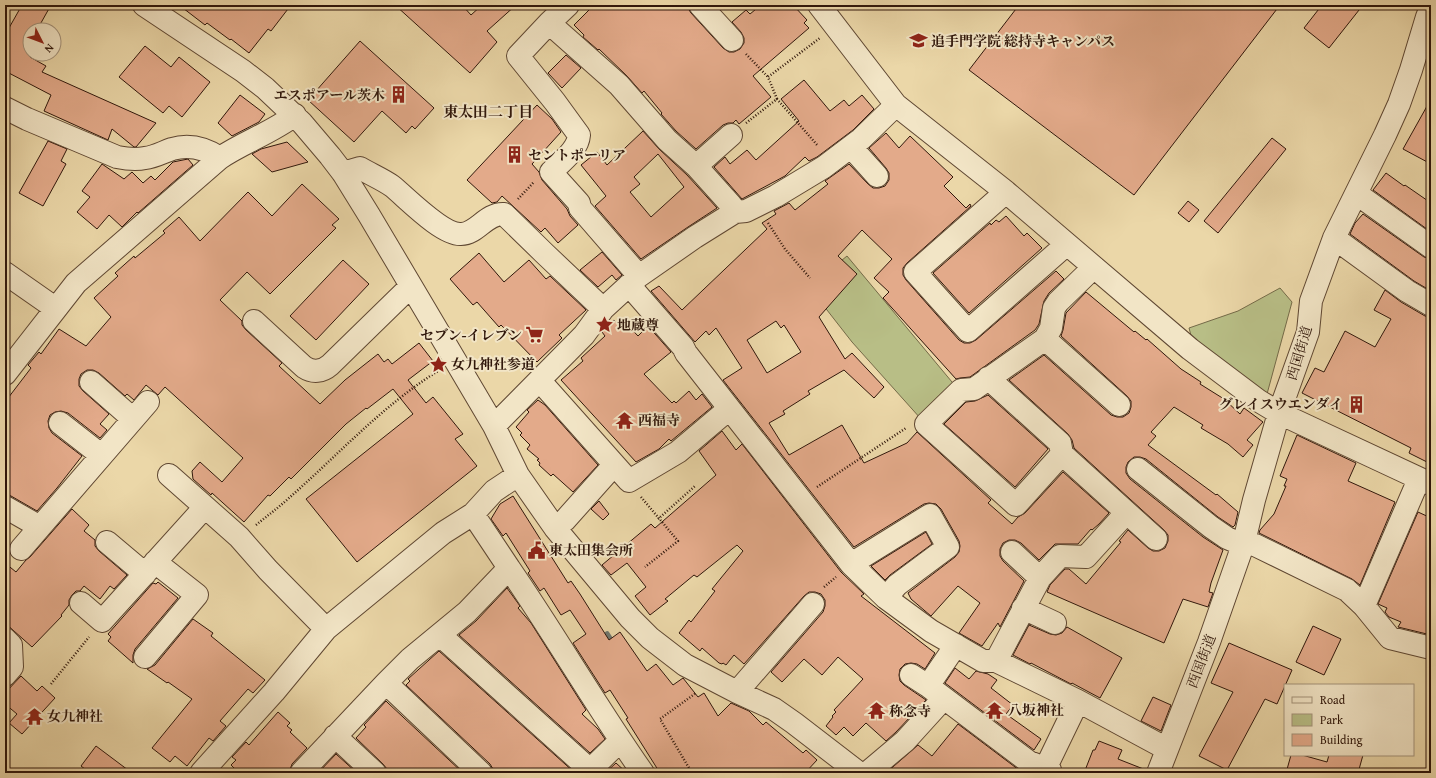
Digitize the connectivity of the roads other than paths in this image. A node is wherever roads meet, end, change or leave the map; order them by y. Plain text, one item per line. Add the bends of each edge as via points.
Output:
1 (144, 5) edge
2 (568, 5) edge
3 (700, 5) edge
4 (819, 5) edge
5 (1430, 14) edge
6 (549, 23) junction
7 (732, 40) road end
8 (896, 105) junction
9 (5, 108) edge
10 (295, 115) junction
11 (731, 135) road end
12 (851, 146) junction
13 (220, 158) junction
14 (696, 166) junction
15 (343, 173) junction
16 (877, 176) dead end
17 (1006, 192) junction
18 (1357, 194) junction
19 (735, 212) junction
20 (1334, 238) junction
21 (1067, 244) junction
22 (1431, 247) edge
23 (1094, 267) junction
24 (5, 273) edge
25 (634, 281) junction
26 (411, 286) junction
27 (1431, 305) edge
28 (55, 308) junction
29 (603, 309) junction
30 (254, 321) dead end
31 (1045, 339) junction
32 (5, 374) edge
33 (988, 378) junction
34 (540, 381) junction
35 (91, 382) dead end
36 (148, 402) dead end
37 (1119, 405) dead end
38 (729, 409) junction
39 (1279, 413) junction
40 (133, 419) junction
41 (60, 423) dead end
42 (494, 426) junction
43 (1062, 454) junction
44 (102, 455) junction
45 (614, 465) junction
46 (1138, 469) dead end
47 (169, 475) dead end
48 (518, 475) junction
49 (1425, 481) edge
50 (5, 507) edge
51 (205, 507) junction
52 (1126, 513) junction
53 (473, 514) junction
54 (40, 527) junction
55 (555, 528) junction
56 (1156, 539) dead end
57 (107, 542) dead end
58 (1244, 542) junction
59 (21, 549) dead end
60 (1012, 552) dead end
61 (851, 564) junction
62 (150, 568) junction
63 (509, 568) junction
64 (1040, 578) junction
65 (886, 598) junction
66 (82, 603) dead end
67 (813, 604) road end
68 (1364, 606) junction
69 (1023, 608) junction
70 (1055, 623) dead end
71 (326, 629) junction
72 (440, 635) junction
73 (5, 640) edge
74 (956, 645) junction
75 (1431, 648) edge
76 (145, 657) dead end
77 (996, 661) junction
78 (5, 675) edge
79 (386, 683) junction
80 (928, 686) junction
81 (737, 692) junction
82 (1078, 701) junction
83 (335, 736) junction
84 (620, 741) junction
85 (1167, 749) junction
86 (588, 772) edge
87 (1050, 772) edge
88 (201, 773) edge
89 (301, 773) edge
90 (376, 773) edge
91 (481, 773) edge
92 (643, 773) edge
93 (859, 773) edge
94 (867, 773) edge
95 (1158, 773) edge

1 - 10 street via 254,80
2 - 6 street
3 - 7 street
4 - 8 street
5 - 18 street, 西国街道 via 1399,104
6 - 14 street via 619,86 667,140
6 - 25 street via 518,56 579,136 576,147 551,172 579,203 580,208
8 - 12 street
8 - 17 street
9 - 13 street via 117,157 145,158 172,149 189,147 205,150
10 - 13 street via 270,132 234,148
10 - 15 street
11 - 14 street
12 - 16 street
12 - 19 street via 796,185 756,206
13 - 28 street via 76,283
14 - 19 street
15 - 26 street
15 - 29 street via 360,168 391,185 432,220 456,234 469,232 494,215 504,214
17 - 21 street
17 - 21 street via 915,272 968,332
18 - 20 street, 西国街道
18 - 22 street
19 - 25 street
20 - 27 street via 1407,291
20 - 39 street, 西国街道 via 1311,301 1308,332
21 - 23 street
23 - 31 street via 1058,302 1054,308 1051,328
23 - 39 street via 1190,350
24 - 28 street
25 - 29 street
25 - 38 street
26 - 30 street via 330,365 320,371 304,367
26 - 42 street
28 - 32 street
29 - 34 street via 584,335
31 - 33 street
31 - 37 street
33 - 43 street via 1060,444
33 - 43 street via 974,389 961,390 926,424 1016,505
34 - 42 street
34 - 45 street
35 - 40 street
36 - 40 street
38 - 45 street via 678,452 629,481
38 - 61 street
39 - 49 street
39 - 58 street, 西国街道
40 - 44 street
41 - 44 street
42 - 48 street
43 - 52 street
44 - 54 street
45 - 55 street
46 - 58 street via 1211,527 1227,538
47 - 51 street
48 - 53 street via 494,491
48 - 55 street
49 - 68 street
50 - 54 street
51 - 62 street
51 - 71 street via 239,537
52 - 56 street
52 - 64 street via 1086,557 1060,556
53 - 63 street
53 - 71 street via 442,533
54 - 59 street
55 - 81 street via 640,629 685,665
57 - 62 street
58 - 68 street via 1347,590
58 - 85 street, 西国街道 via 1209,642
60 - 64 street
61 - 65 street
61 - 65 street via 930,515 948,547 897,585
62 - 66 street via 102,621
62 - 76 street via 196,595
63 - 72 street via 467,612
63 - 84 street via 547,623
64 - 69 street
65 - 74 street via 931,631
67 - 81 street
68 - 75 street via 1390,638
69 - 70 street
69 - 77 street
71 - 88 street via 274,692
72 - 79 street
72 - 86 street
73 - 78 street via 11,644 12,667
74 - 77 street via 983,660
74 - 80 street
77 - 82 street
79 - 83 street
79 - 91 street
80 - 87 street via 1029,762
80 - 94 street via 905,740
81 - 93 street via 774,709 794,722
82 - 85 street
82 - 87 street via 1048,763
83 - 89 street
83 - 90 street
84 - 86 street
84 - 92 street
85 - 95 street, 西国街道

